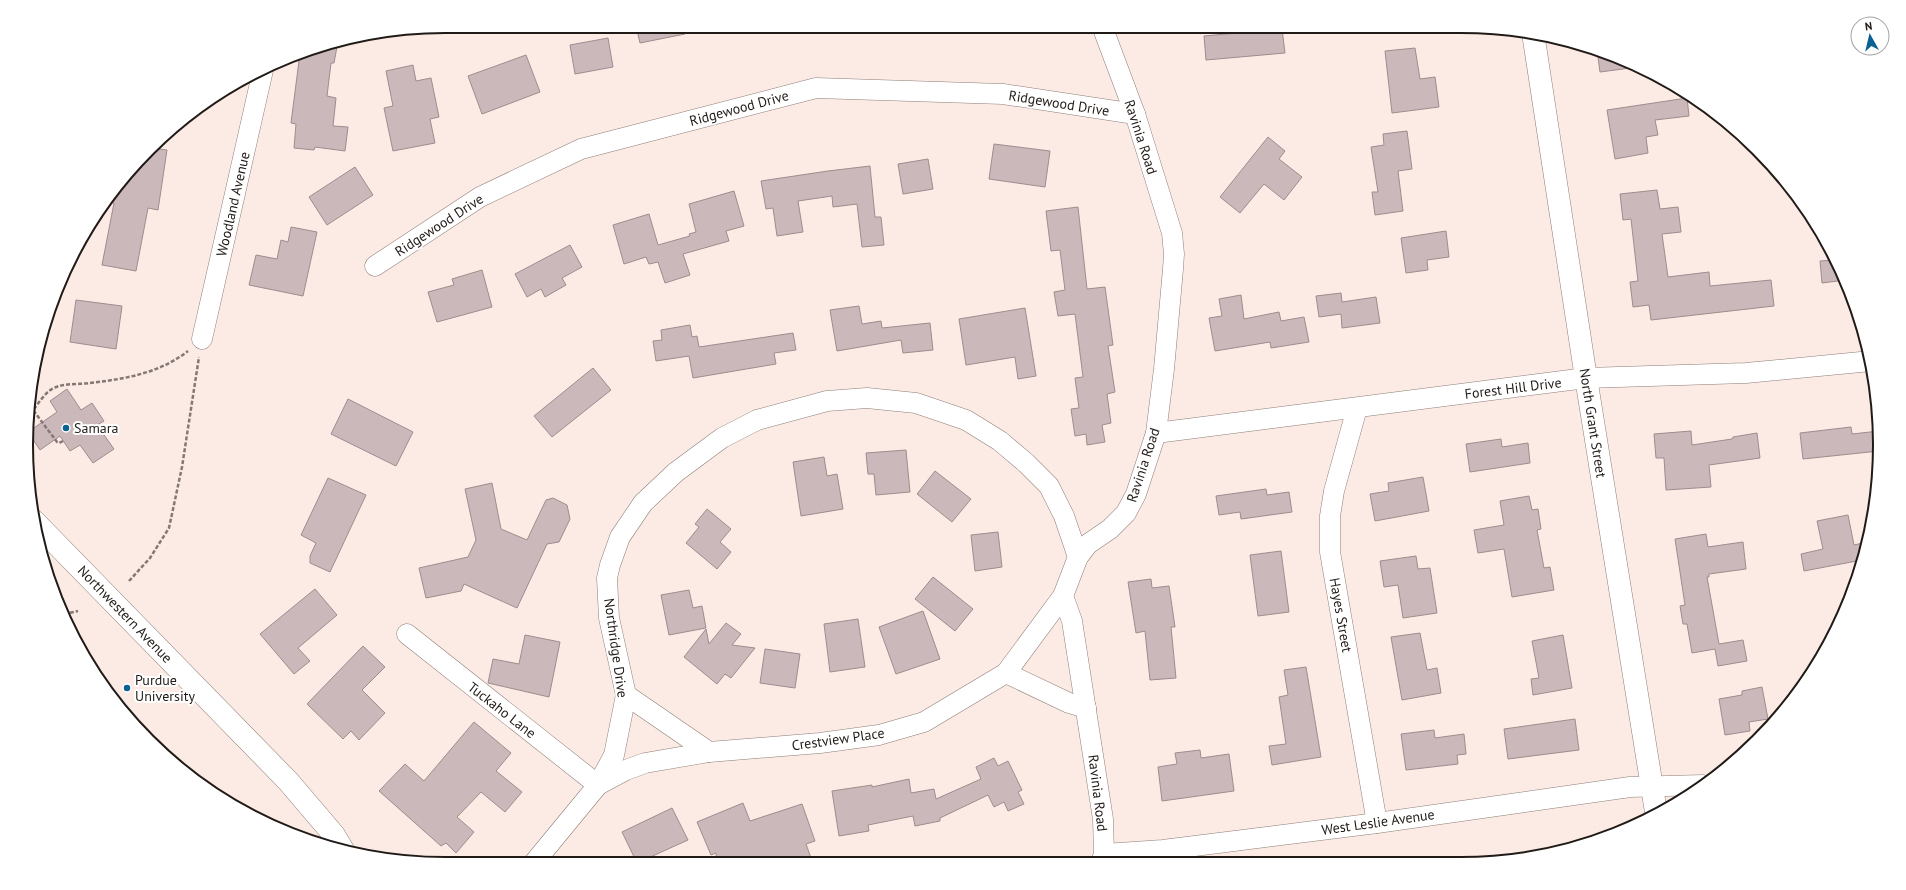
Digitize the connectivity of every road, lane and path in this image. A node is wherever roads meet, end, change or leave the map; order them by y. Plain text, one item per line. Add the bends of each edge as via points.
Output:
1 (1105, 33) edge
2 (1534, 40) edge
3 (262, 76) edge
4 (1135, 114) junction
5 (375, 266) dead end
6 (202, 339) junction
7 (1864, 362) edge
8 (1586, 378) junction
9 (35, 407) edge
10 (1356, 408) junction
11 (35, 412) edge
12 (1156, 433) junction
13 (63, 441) dead end
14 (42, 529) edge
15 (1078, 557) junction
16 (128, 581) dead end
17 (1062, 596) junction
18 (78, 611) dead end
19 (69, 613) edge
20 (406, 634) dead end
21 (1006, 673) junction
22 (626, 695) junction
23 (1086, 708) junction
24 (709, 752) junction
25 (598, 785) junction
26 (1694, 785) edge
27 (1653, 786) junction
28 (1656, 808) edge
29 (1377, 823) junction
30 (331, 841) edge
31 (539, 857) edge
32 (1102, 857) edge
33 (1110, 857) edge

1 - 4 street, Ravinia Road
2 - 8 street, North Grant Street
3 - 6 street, Woodland Avenue
4 - 5 street, Ridgewood Drive via 1003,94 816,88 581,149 480,197
4 - 12 street, Ravinia Road via 1172,234 1174,254
6 - 9 path via 181,356 158,369 130,378 89,384 64,384 49,391
6 - 16 path via 182,467 169,528 150,558
7 - 8 street, Forest Hill Drive via 1746,373
8 - 10 street, Forest Hill Drive
8 - 27 street, North Grant Street
10 - 12 street, Forest Hill Drive
10 - 29 street, Hayes Street via 1334,491 1330,516 1330,552
11 - 13 path via 57,442
12 - 15 street, Ravinia Road via 1136,494 1126,513 1088,544
14 - 30 street, Northwestern Avenue via 288,781
15 - 17 street, Ravinia Road
15 - 22 street, Northridge Drive via 1064,516 1049,486 1000,441 966,420 916,403 867,398 827,400 757,420 722,438 676,472 643,503 620,537 607,578 609,618
17 - 21 street, Crestview Place
17 - 23 street, Ravinia Road via 1072,621
18 - 19 path
20 - 25 street, Tuckaho Lane
21 - 23 street via 1069,703
21 - 24 street, Crestview Place via 924,722 879,735 820,743
22 - 24 street
22 - 25 street, Northridge Drive via 614,755
23 - 32 street, Ravinia Road via 1103,819
24 - 25 street, Northridge Drive via 646,763
25 - 31 street, Northridge Drive
26 - 27 street, West Leslie Avenue
27 - 28 street, North Grant Street
27 - 29 street, West Leslie Avenue via 1630,787
29 - 33 street, West Leslie Avenue

